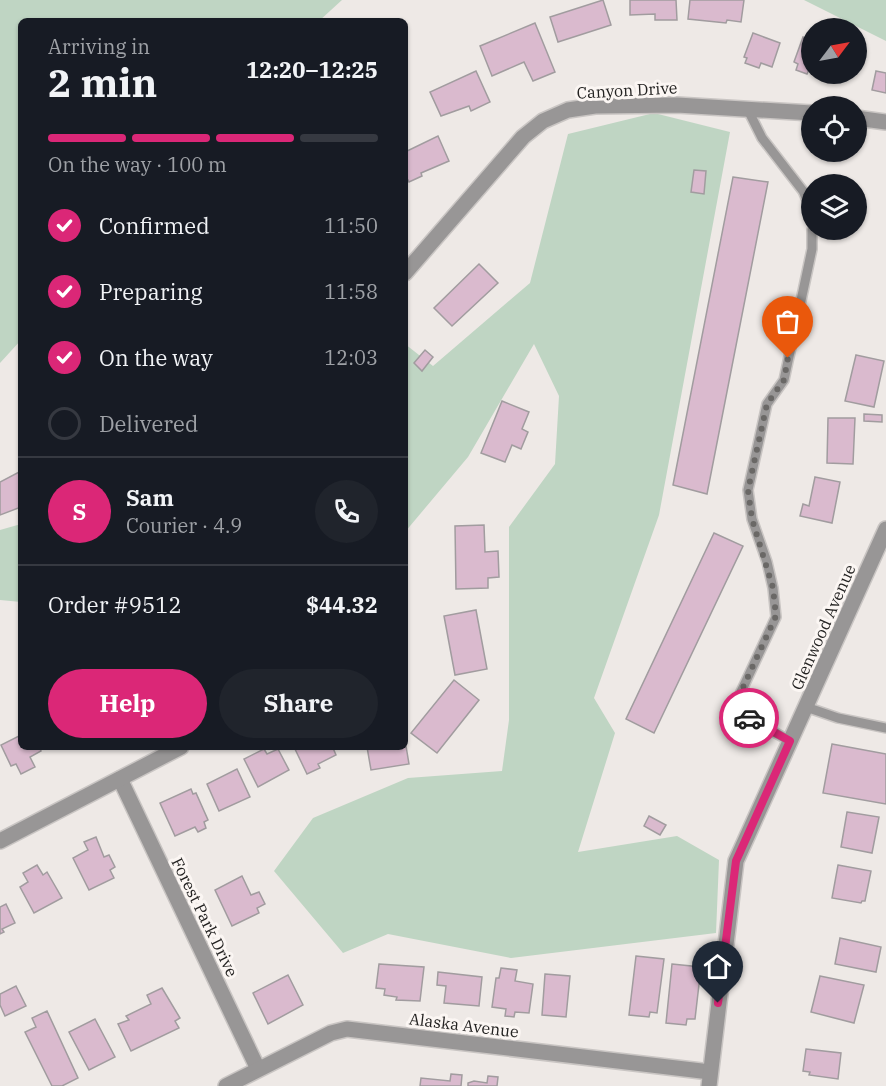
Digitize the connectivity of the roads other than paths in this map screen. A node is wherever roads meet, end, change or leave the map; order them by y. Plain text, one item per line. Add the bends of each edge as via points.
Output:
1 (747, 108) junction
2 (801, 112) edge
3 (867, 119) edge
4 (886, 122) edge
5 (801, 188) edge
6 (812, 240) edge
7 (408, 270) edge
8 (886, 529) edge
9 (806, 707) junction
10 (886, 728) edge
11 (790, 741) junction
12 (175, 750) edge
13 (120, 779) junction
14 (0, 841) edge
15 (258, 1069) junction
16 (709, 1079) edge
17 (226, 1086) edge

1 - 2 street, Canyon Drive
1 - 5 lane via 762,138
1 - 7 street, Canyon Drive via 595,106 568,111 543,122 523,137
3 - 4 street
6 - 11 lane via 784,380 767,404 748,490 752,519 773,588 776,616 733,709
8 - 9 street, Glenwood Avenue
9 - 10 lane
9 - 11 street, Glenwood Avenue
11 - 16 street, Glenwood Avenue via 736,861
12 - 13 street
13 - 14 street
13 - 15 street, Forest Park Drive
15 - 16 street, Alaska Avenue via 347,1029
15 - 17 street, Alaska Avenue

